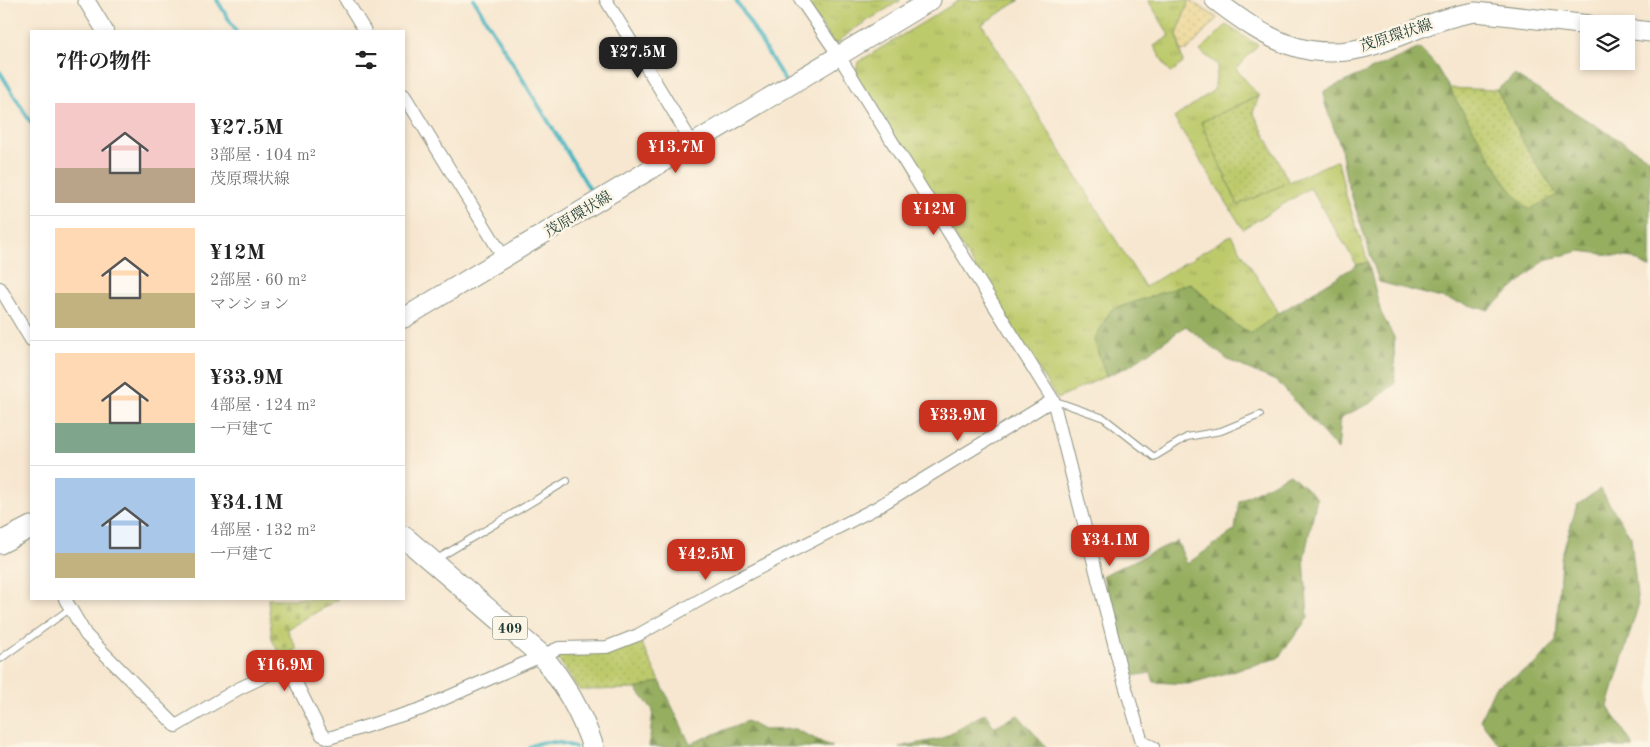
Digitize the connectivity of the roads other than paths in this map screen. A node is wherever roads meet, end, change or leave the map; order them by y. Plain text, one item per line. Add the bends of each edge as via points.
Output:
1 (86, 0) edge
2 (346, 0) edge
3 (606, 0) edge
4 (801, 0) edge
5 (930, 0) edge
6 (1215, 0) edge
7 (1580, 24) edge
8 (104, 30) edge
9 (364, 30) edge
10 (1635, 31) edge
11 (1650, 32) edge
12 (839, 56) junction
13 (405, 97) edge
14 (693, 144) junction
15 (504, 258) junction
16 (0, 288) edge
17 (405, 317) edge
18 (30, 338) edge
19 (1053, 400) junction
20 (1260, 415) dead end
21 (567, 480) dead end
22 (29, 532) edge
23 (405, 538) edge
24 (0, 543) edge
25 (434, 561) junction
26 (68, 604) edge
27 (541, 655) junction
28 (0, 659) edge
29 (322, 741) edge
30 (591, 743) edge
31 (1153, 747) edge

1 - 8 street
2 - 9 street
3 - 14 street
4 - 12 street
5 - 12 main road, 茂原環状線
6 - 7 main road, 茂原環状線 via 1266,36 1317,50 1346,50 1373,45 1476,12
10 - 11 main road
12 - 14 main road, 茂原環状線
12 - 19 street
13 - 15 street
14 - 15 main road, 茂原環状線
15 - 17 main road, 茂原環状線
16 - 18 street
19 - 20 lane via 1104,418 1154,457 1187,437 1221,431
19 - 27 street via 876,508 730,583 638,635 607,647 559,648
19 - 31 street via 1122,675 1142,742
21 - 25 lane
22 - 24 highway
23 - 25 highway, 409
25 - 27 highway, 409
26 - 28 lane
26 - 29 street via 86,635 176,726 238,689 282,668 295,681
27 - 29 street via 421,708
27 - 30 highway, 409 via 560,677 576,704

